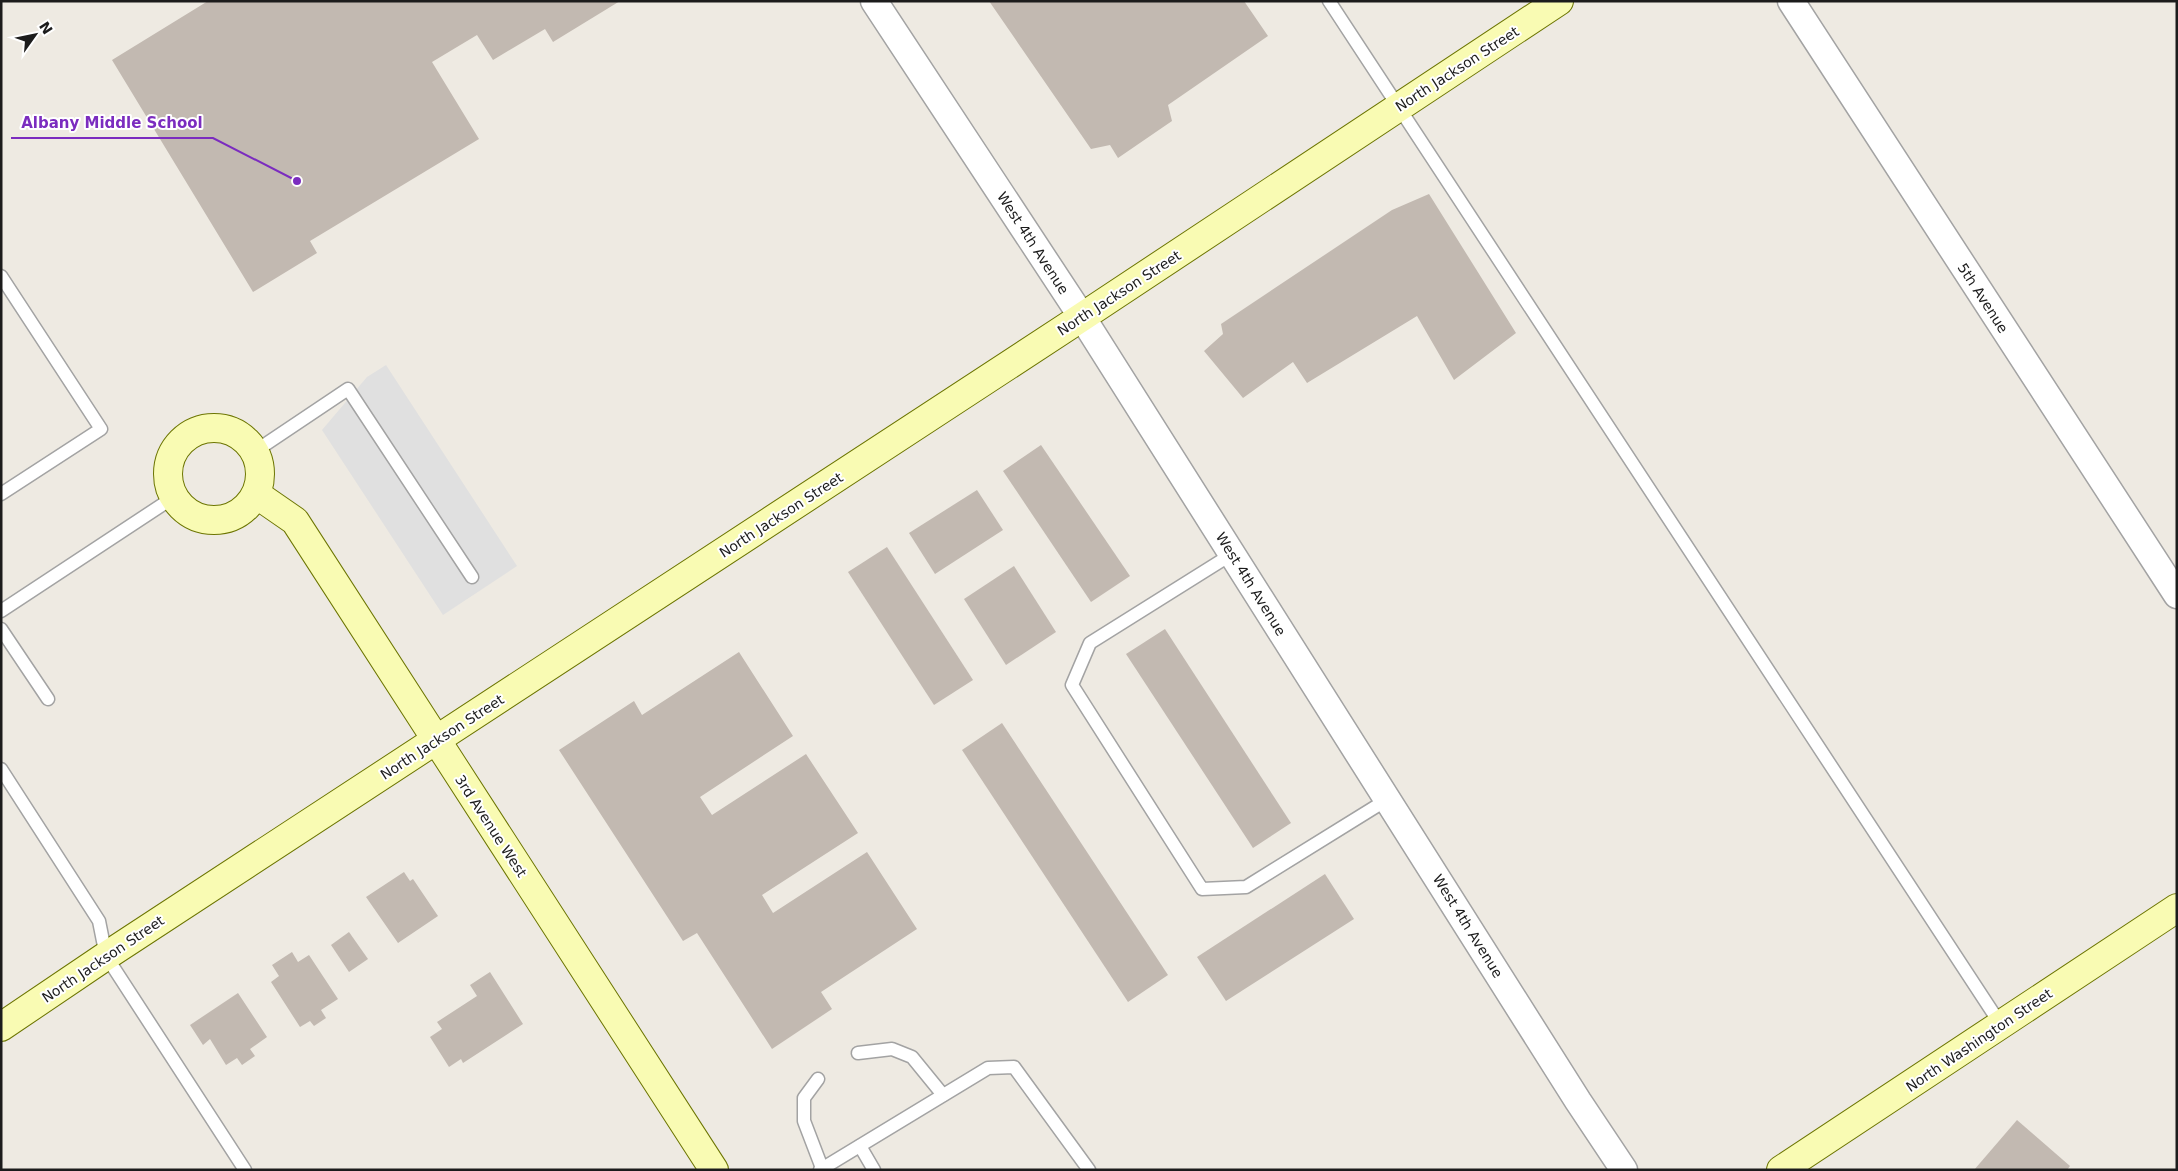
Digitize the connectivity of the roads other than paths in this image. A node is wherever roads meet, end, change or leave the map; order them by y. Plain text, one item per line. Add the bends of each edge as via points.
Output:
1 (874, 1) edge
2 (1329, 1) edge
3 (1559, 1) edge
4 (1791, 1) edge
5 (1398, 108) junction
6 (1, 276) edge
7 (1082, 317) junction
8 (254, 452) junction
9 (1, 494) edge
10 (256, 494) junction
11 (174, 496) junction
12 (1232, 554) junction
13 (472, 577) dead end
14 (2177, 595) edge
15 (1, 611) edge
16 (1, 629) edge
17 (48, 699) dead end
18 (436, 741) junction
19 (1, 769) edge
20 (1388, 799) junction
21 (2177, 908) edge
22 (106, 956) junction
23 (2001, 1025) junction
24 (1, 1027) edge
25 (858, 1053) dead end
26 (818, 1079) dead end
27 (943, 1095) junction
28 (860, 1146) junction
29 (821, 1169) edge
30 (245, 1170) edge
31 (714, 1170) edge
32 (874, 1170) edge
33 (1089, 1170) edge
34 (1624, 1170) edge
35 (1781, 1170) edge

1 - 7 street, West 4th Avenue
2 - 5 lane
3 - 5 street, North Jackson Street
4 - 14 street, 5th Avenue
5 - 7 street, North Jackson Street
5 - 23 lane
6 - 9 lane via 100,429
7 - 12 street, West 4th Avenue
7 - 18 street, North Jackson Street
8 - 10 street via 260,465
8 - 11 street via 244,439 230,431 214,428 199,431 185,439 169,466 169,482
8 - 13 lane via 348,389
10 - 11 street via 248,506 223,520 209,520 189,512
10 - 18 street, 3rd Avenue West via 294,521
11 - 15 lane
12 - 20 street, West 4th Avenue
12 - 20 lane via 1090,644 1072,686 1202,890 1246,887
16 - 17 lane
18 - 22 street, North Jackson Street
18 - 31 street, 3rd Avenue West
19 - 22 lane via 99,921
20 - 34 street, West 4th Avenue
21 - 23 street, North Washington Street
22 - 24 street, North Jackson Street
22 - 30 lane
23 - 35 street, North Washington Street
25 - 27 lane via 892,1049 912,1057
26 - 29 lane via 804,1098 804,1121
27 - 28 lane
27 - 33 lane via 988,1068 1014,1067
28 - 29 lane
28 - 32 lane

